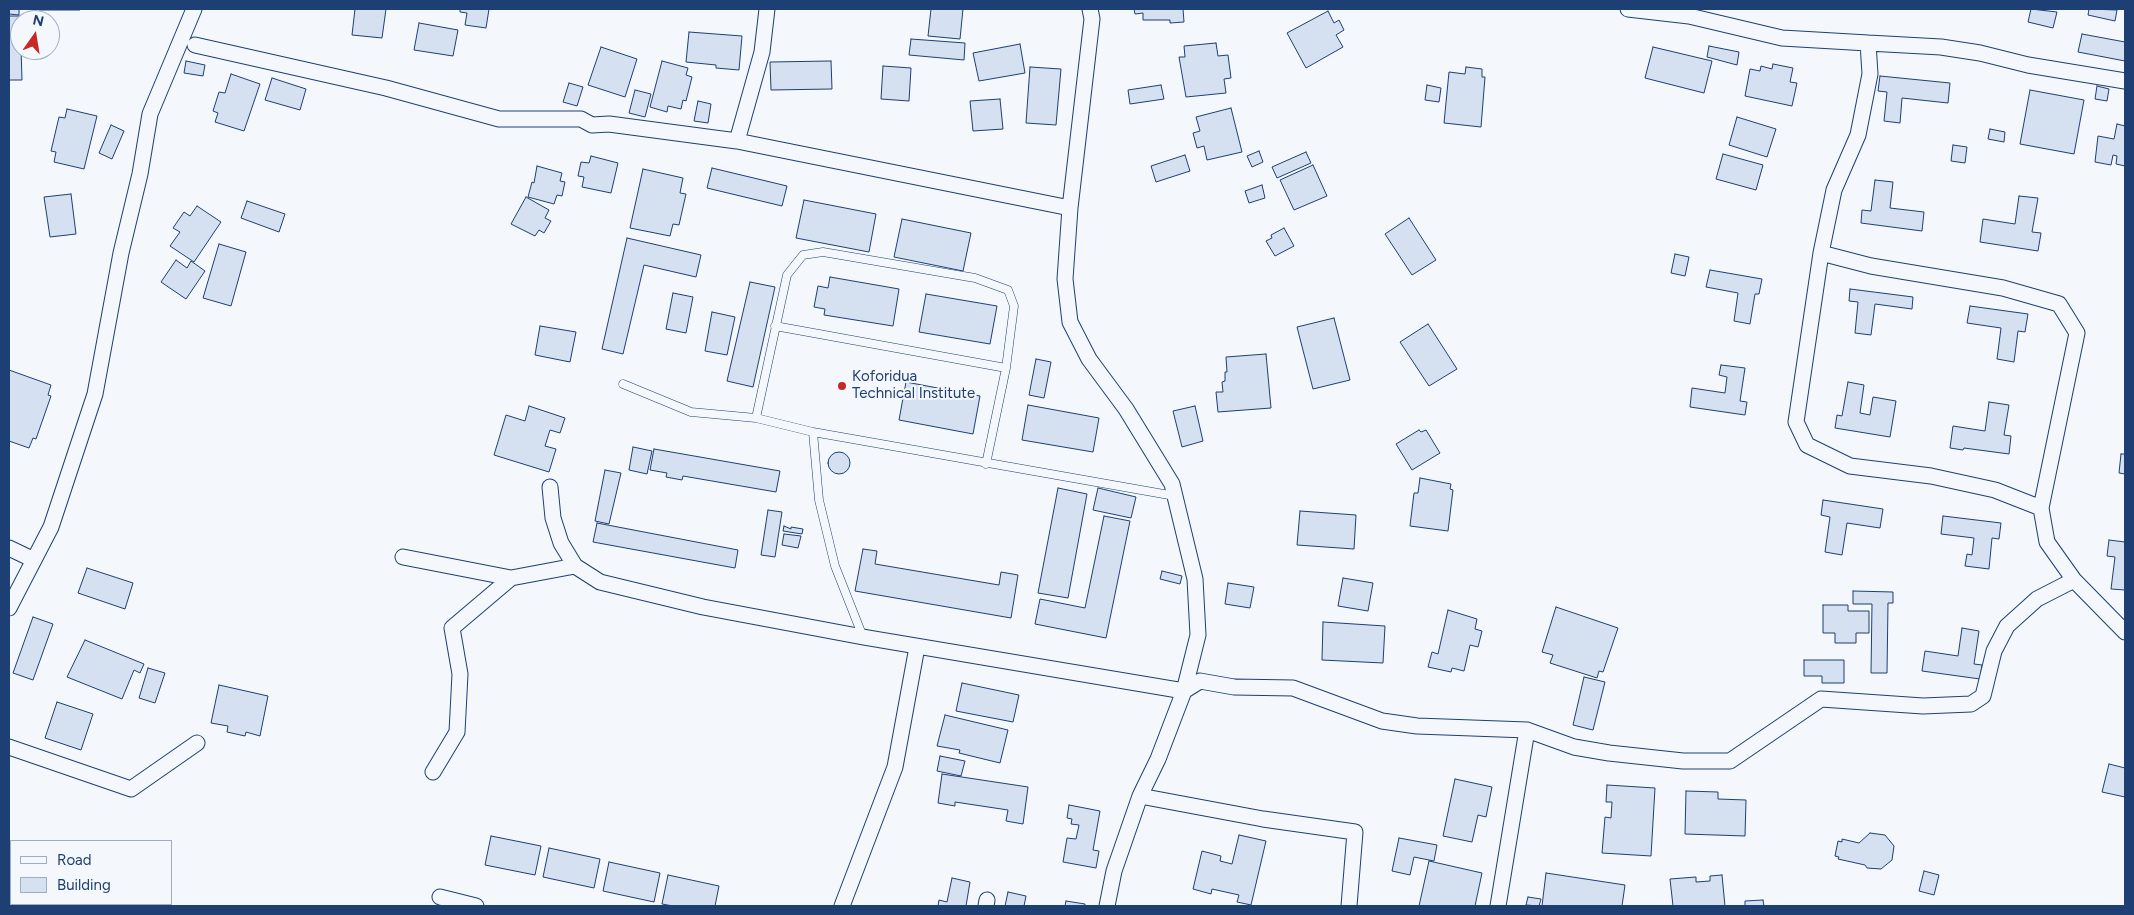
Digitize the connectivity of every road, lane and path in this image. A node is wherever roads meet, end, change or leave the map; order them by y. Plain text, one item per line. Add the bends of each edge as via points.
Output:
1 (194, 9) edge
2 (767, 9) edge
3 (1090, 9) edge
4 (1628, 9) edge
5 (1687, 13) edge
6 (1868, 43) junction
7 (195, 45) dead end
8 (2125, 81) edge
9 (737, 141) junction
10 (1070, 208) junction
11 (1821, 253) junction
12 (775, 326) junction
13 (1006, 368) junction
14 (623, 384) dead end
15 (756, 418) junction
16 (813, 432) junction
17 (986, 464) junction
18 (550, 487) dead end
19 (1175, 496) junction
20 (2041, 508) junction
21 (9, 548) edge
22 (403, 557) dead end
23 (34, 560) junction
24 (575, 566) junction
25 (511, 578) junction
26 (2074, 580) junction
27 (9, 608) edge
28 (2125, 632) edge
29 (863, 637) junction
30 (917, 647) junction
31 (1184, 690) junction
32 (1527, 730) junction
33 (196, 743) dead end
34 (9, 747) edge
35 (433, 772) dead end
36 (1140, 796) junction
37 (440, 897) dead end
38 (476, 906) edge
39 (842, 906) edge
40 (1107, 906) edge
41 (1349, 906) edge
42 (1498, 906) edge

1 - 23 street via 150,114 95,394 51,527
2 - 9 street via 762,52
3 - 10 street via 1092,19
4 - 5 street
5 - 6 street via 1782,38
6 - 8 street via 1941,47
6 - 11 street via 1870,74 1858,135 1834,190
7 - 9 street via 386,88 499,119 581,119 592,125 608,124
9 - 10 street
10 - 19 street via 1065,279 1070,322 1090,359 1126,409 1172,484
11 - 20 street via 1796,422 1807,445 1850,466 1931,476 1995,490
11 - 20 street via 1871,266 2004,288 2059,304 2076,334
12 - 13 lane
12 - 13 lane via 786,275 803,255 832,253 975,278 1008,290 1014,306
12 - 15 lane
13 - 17 lane
14 - 15 lane via 691,412
15 - 16 lane
16 - 17 lane
16 - 29 lane via 819,500 835,566
17 - 19 lane
18 - 24 street via 553,518 561,543
19 - 31 street via 1195,579 1198,625
20 - 26 street via 2047,542
21 - 23 street
22 - 25 street
23 - 27 street
24 - 25 street
24 - 29 street via 600,582 703,607
25 - 35 street via 452,628 460,674 457,732
26 - 28 street
26 - 32 street via 2037,599 2007,626 1994,651 1983,696 1971,704 1923,706 1821,699 1730,761 1683,761 1609,753 1574,746
29 - 30 street
30 - 31 street
30 - 39 street via 895,766
31 - 32 street via 1200,681 1234,687 1293,688 1382,721 1417,726
31 - 36 street
32 - 42 street
33 - 34 street via 131,789
36 - 40 street via 1114,871
36 - 41 street via 1355,832
37 - 38 street

